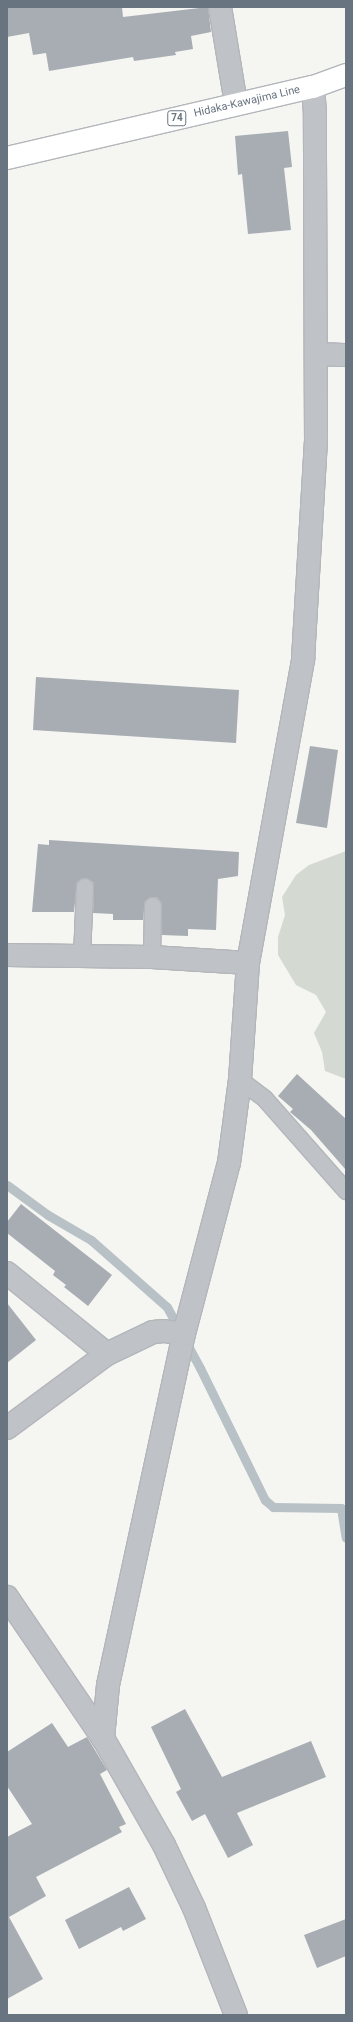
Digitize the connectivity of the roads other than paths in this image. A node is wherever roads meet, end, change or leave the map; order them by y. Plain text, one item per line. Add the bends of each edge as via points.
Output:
1 (220, 7) edge
2 (346, 75) edge
3 (313, 87) junction
4 (236, 104) junction
5 (7, 158) edge
6 (316, 354) junction
7 (346, 355) edge
8 (86, 887) dead end
9 (154, 906) dead end
10 (7, 955) edge
11 (82, 956) junction
12 (152, 957) junction
13 (248, 963) junction
14 (240, 1080) junction
15 (346, 1192) edge
16 (7, 1273) edge
17 (184, 1334) junction
18 (107, 1354) junction
19 (7, 1428) edge
20 (7, 1597) edge
21 (104, 1738) junction
22 (236, 2015) edge

1 - 4 street
2 - 3 main road, Hidaka-Kawajima Line / 74
3 - 4 main road, Hidaka-Kawajima Line / 74
3 - 6 street
4 - 5 main road, Hidaka-Kawajima Line / 74
6 - 7 street
6 - 13 street via 316,441 303,659
8 - 11 lane
9 - 12 lane
10 - 11 street
11 - 12 street
12 - 13 street
13 - 14 street
14 - 15 lane via 265,1098
14 - 17 street via 229,1163
16 - 18 street
17 - 18 street via 153,1332
17 - 21 street via 108,1685
18 - 19 street
20 - 21 street
21 - 22 street via 164,1845 194,1908

